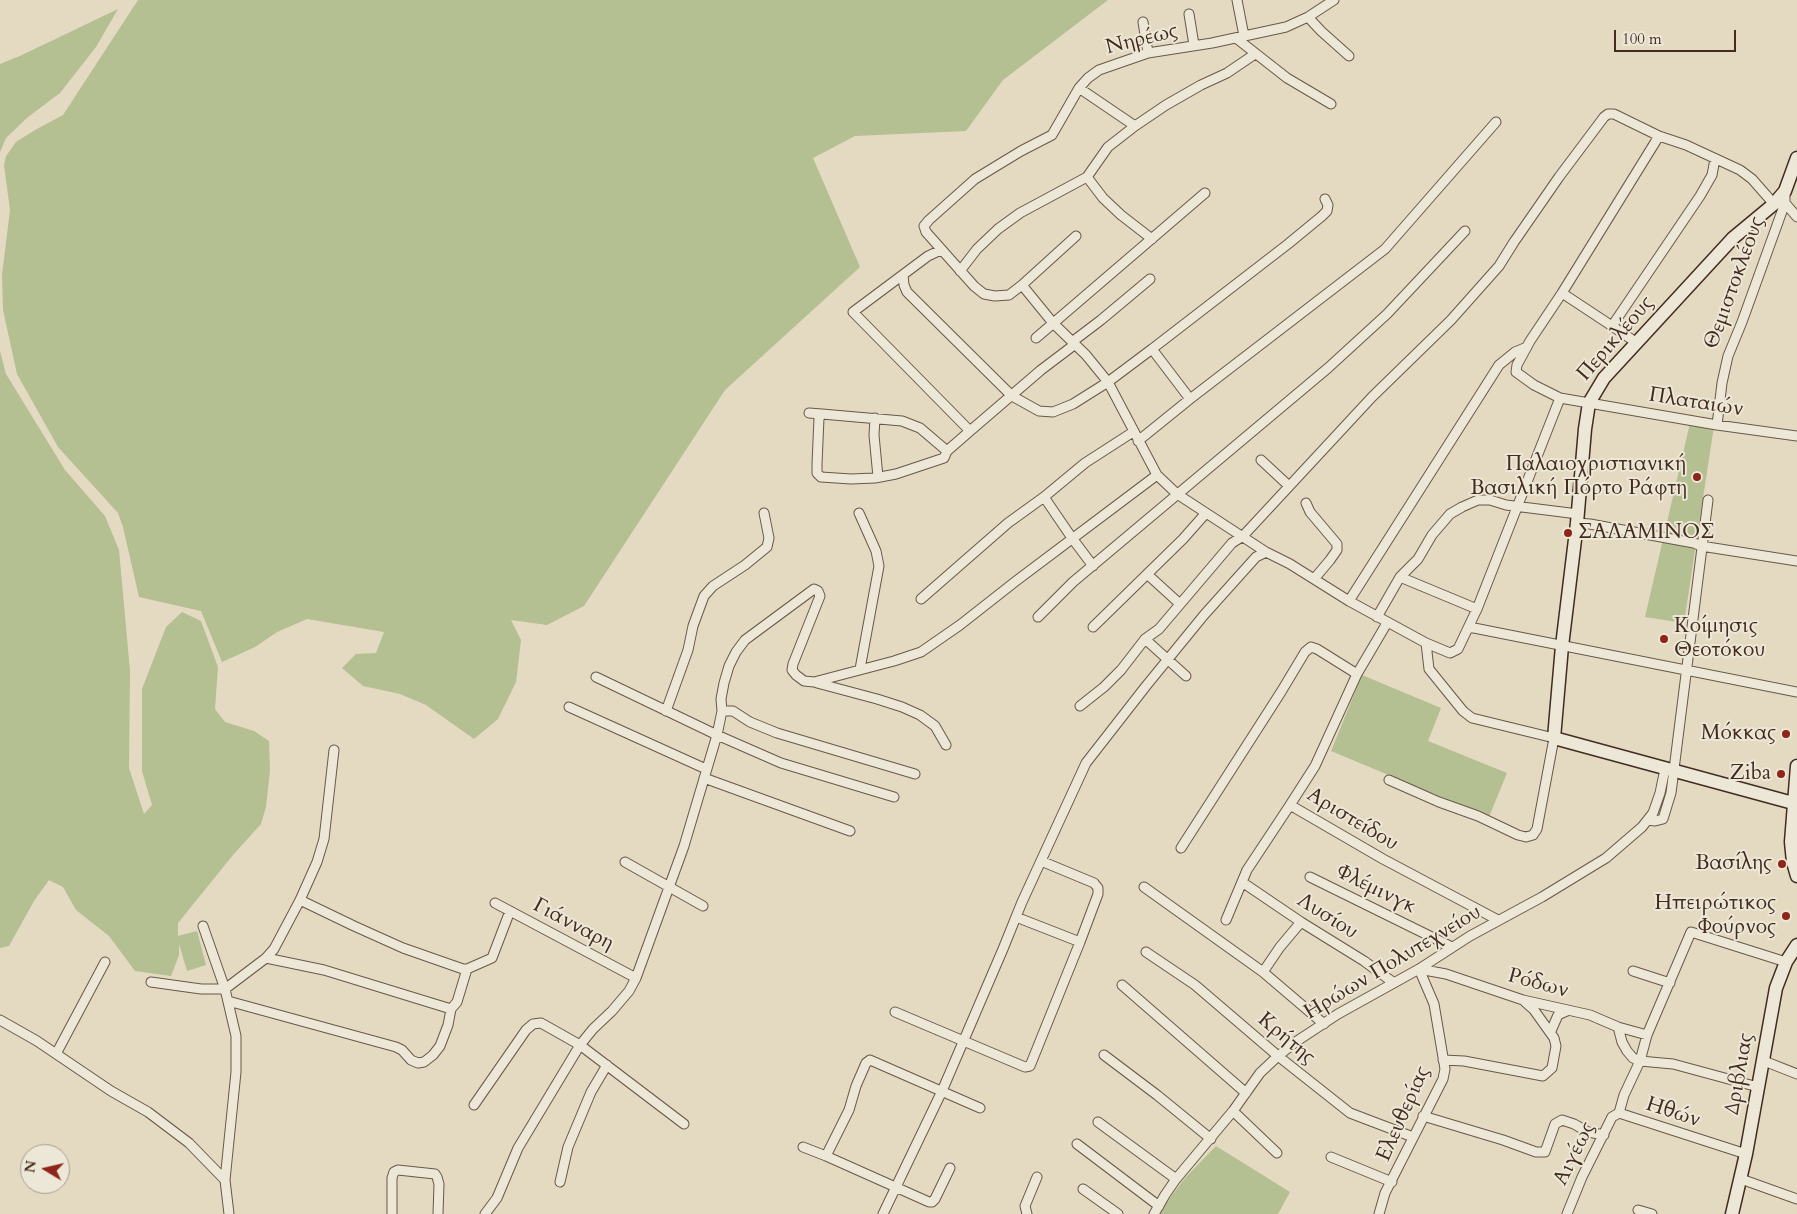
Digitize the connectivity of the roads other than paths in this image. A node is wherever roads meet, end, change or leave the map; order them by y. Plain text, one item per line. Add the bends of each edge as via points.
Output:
1 (1237, 0) edge
2 (1330, 1) edge
3 (1189, 14) dead end
4 (1308, 17) junction
5 (1144, 22) dead end
6 (1240, 37) junction
7 (1194, 45) junction
8 (1148, 53) junction
9 (1255, 54) junction
10 (1349, 56) dead end
11 (1079, 88) junction
12 (1331, 104) dead end
13 (1496, 122) dead end
14 (1135, 126) junction
15 (1659, 136) junction
16 (1797, 158) edge
17 (1716, 159) junction
18 (1087, 177) junction
19 (1205, 193) dead end
20 (1325, 199) dead end
21 (1781, 199) junction
22 (1797, 217) edge
23 (1465, 231) dead end
24 (1076, 236) dead end
25 (1152, 239) junction
26 (941, 250) junction
27 (960, 271) junction
28 (903, 275) junction
29 (1150, 279) dead end
30 (1022, 285) junction
31 (1562, 292) junction
32 (1054, 323) junction
33 (1612, 326) junction
34 (1036, 338) dead end
35 (1073, 343) junction
36 (1636, 343) junction
37 (1526, 347) junction
38 (1152, 349) junction
39 (1108, 382) junction
40 (1012, 396) junction
41 (1560, 398) junction
42 (1190, 399) junction
43 (1589, 403) junction
44 (808, 413) dead end
45 (822, 414) junction
46 (875, 418) junction
47 (1717, 425) junction
48 (970, 431) junction
49 (1134, 432) junction
50 (1797, 436) edge
51 (1138, 441) junction
52 (947, 451) junction
53 (1261, 460) dead end
54 (1157, 475) junction
55 (878, 477) junction
56 (1289, 486) junction
57 (1177, 494) junction
58 (1044, 497) junction
59 (1708, 500) dead end
60 (1306, 503) dead end
61 (1517, 506) junction
62 (764, 513) dead end
63 (858, 513) dead end
64 (1206, 513) junction
65 (1578, 519) junction
66 (1244, 536) junction
67 (1072, 538) junction
68 (1701, 546) junction
69 (1266, 552) junction
70 (1797, 561) edge
71 (1093, 566) junction
72 (1147, 574) junction
73 (1400, 577) junction
74 (1314, 579) junction
75 (921, 599) dead end
76 (1349, 601) junction
77 (1180, 604) junction
78 (1477, 608) junction
79 (1038, 617) dead end
80 (1377, 617) junction
81 (1387, 623) junction
82 (1093, 627) dead end
83 (1469, 627) junction
84 (1145, 639) junction
85 (1426, 643) junction
86 (1562, 646) junction
87 (1168, 658) junction
88 (860, 669) junction
89 (1686, 669) junction
90 (1357, 674) junction
91 (1186, 676) dead end
92 (596, 677) dead end
93 (814, 682) junction
94 (1797, 692) edge
95 (1080, 706) dead end
96 (569, 707) dead end
97 (666, 711) junction
98 (722, 711) junction
99 (717, 735) junction
100 (1554, 738) junction
101 (946, 746) dead end
102 (334, 750) dead end
103 (1797, 766) edge
104 (706, 769) junction
105 (1669, 770) junction
106 (915, 774) dead end
107 (704, 778) junction
108 (1389, 780) dead end
109 (894, 797) dead end
110 (1793, 804) junction
111 (1290, 805) junction
112 (850, 831) dead end
113 (1181, 848) dead end
114 (1041, 861) junction
115 (625, 862) dead end
116 (1797, 876) edge
117 (1310, 877) dead end
118 (1242, 882) junction
119 (670, 886) junction
120 (1144, 886) dead end
121 (300, 900) junction
122 (495, 902) dead end
123 (703, 906) dead end
124 (510, 911) junction
125 (1016, 917) junction
126 (1226, 920) dead end
127 (1498, 920) junction
128 (1301, 922) junction
129 (203, 926) dead end
130 (1080, 942) junction
131 (1797, 945) edge
132 (1452, 947) junction
133 (1146, 952) dead end
134 (266, 958) junction
135 (105, 962) dead end
136 (1786, 962) junction
137 (467, 969) junction
138 (1419, 969) junction
139 (1633, 971) dead end
140 (1263, 972) junction
141 (636, 978) junction
142 (151, 982) dead end
143 (1394, 983) junction
144 (1670, 983) junction
145 (1122, 985) dead end
146 (225, 989) junction
147 (1524, 1000) junction
148 (228, 1001) junction
149 (451, 1009) junction
150 (1567, 1011) junction
151 (896, 1012) dead end
152 (0, 1020) edge
153 (1324, 1024) junction
154 (1618, 1027) junction
155 (1551, 1031) junction
156 (1647, 1035) junction
157 (964, 1040) junction
158 (580, 1045) junction
159 (56, 1054) junction
160 (1104, 1056) dead end
161 (1278, 1056) junction
162 (1443, 1060) junction
163 (1640, 1061) junction
164 (1764, 1061) junction
165 (607, 1065) junction
166 (1797, 1074) edge
167 (1758, 1088) junction
168 (942, 1091) junction
169 (1246, 1093) junction
170 (474, 1105) dead end
171 (980, 1108) dead end
172 (1233, 1111) junction
173 (1619, 1113) junction
174 (1423, 1116) junction
175 (1098, 1122) dead end
176 (684, 1124) dead end
177 (1604, 1135) junction
178 (1413, 1137) junction
179 (1211, 1139) junction
180 (1077, 1144) dead end
181 (803, 1146) dead end
182 (1277, 1153) dead end
183 (1746, 1154) junction
184 (826, 1156) junction
185 (1331, 1157) dead end
186 (950, 1168) dead end
187 (1037, 1177) dead end
188 (1176, 1179) junction
189 (1740, 1179) junction
190 (225, 1180) junction
191 (560, 1182) dead end
192 (1392, 1182) junction
193 (896, 1187) junction
194 (1083, 1189) dead end
195 (1797, 1199) edge
196 (1157, 1210) edge
197 (1638, 1210) dead end
198 (229, 1214) edge
199 (392, 1214) edge
200 (438, 1214) edge
201 (486, 1214) edge
202 (883, 1214) edge
203 (1027, 1214) edge
204 (1118, 1214) edge
205 (1379, 1214) edge
206 (1567, 1214) edge
207 (1652, 1214) edge
208 (1732, 1214) edge

1 - 6 street
2 - 4 street, Νηρέως
3 - 7 street
4 - 6 street, Νηρέως via 1286,27
4 - 10 street
5 - 8 street
6 - 7 street, Νηρέως
6 - 9 street
7 - 8 street, Νηρέως
8 - 11 street, Νηρέως via 1099,70
9 - 12 street
9 - 14 street
11 - 14 street
11 - 26 street, Νηρέως via 1052,135 975,179 929,220 924,226 926,232
13 - 42 street via 1385,249
14 - 18 street via 1108,147
15 - 17 street
15 - 31 street
15 - 56 street via 1614,114 1604,117 1499,266 1451,320 1372,397
16 - 21 main road, Θεμιστοκλέους
17 - 21 street via 1740,170
17 - 33 street via 1712,175 1700,196
18 - 25 street via 1103,198
18 - 27 street via 1020,213 998,229
19 - 25 street
20 - 38 street via 1327,211 1322,216
21 - 22 street
21 - 36 main road, Περικλέους via 1733,238
21 - 47 street, Θεμιστοκλέους via 1728,356
23 - 57 street via 1380,321
24 - 30 street
25 - 32 street
26 - 27 street
26 - 28 street
27 - 30 street via 984,294 1009,294
28 - 40 street via 907,292
28 - 48 street via 853,312
29 - 35 street
30 - 32 street
31 - 33 street
31 - 37 street
32 - 34 street
32 - 35 street
33 - 36 street
35 - 39 street
35 - 40 street
36 - 43 main road, Περικλέους via 1604,378
37 - 41 street, Πλαταιών via 1516,372
37 - 76 street via 1499,365
38 - 39 street
38 - 42 street
39 - 40 street via 1073,404 1053,412 1039,411
39 - 49 street
40 - 48 street
41 - 43 street, Πλαταιών
41 - 61 street
42 - 51 street
43 - 47 street, Πλαταιών
43 - 65 main road, Περικλέους
44 - 45 street
45 - 46 street
45 - 55 street via 819,418 816,464 821,477
46 - 52 street via 902,421 920,428
46 - 55 street
47 - 50 street, Πλαταιών
48 - 52 street
49 - 51 street
49 - 58 street via 1085,463
51 - 54 street
52 - 55 street via 944,458
53 - 56 street
54 - 57 street
54 - 67 street
56 - 66 street
57 - 64 street
57 - 71 street
58 - 67 street
58 - 75 street via 1001,528
59 - 68 street
60 - 74 street via 1337,544 1337,550
61 - 65 street
61 - 73 street via 1478,500 1450,514 1418,559
61 - 78 street
62 - 97 street via 769,538 767,547 704,596
63 - 88 street via 876,551 879,566
64 - 66 street
64 - 72 street
65 - 68 street
65 - 86 main road, Περικλέους
66 - 69 street
66 - 77 street via 1232,543
67 - 71 street
67 - 88 street via 960,626 921,652
68 - 70 street
68 - 89 street
69 - 74 street
69 - 87 street via 1256,557
71 - 79 street
72 - 77 street
72 - 82 street
73 - 78 street
73 - 80 street
74 - 76 street
76 - 80 street
77 - 84 street
78 - 83 street
80 - 81 street
81 - 85 street
81 - 90 street, Αριστείδου
83 - 85 street via 1458,649 1450,653
83 - 86 street
84 - 87 street
84 - 95 street via 1104,687
85 - 100 street via 1429,669 1472,718
86 - 89 street
86 - 100 main road, Περικλέους
87 - 91 street
87 - 114 street via 1086,763
88 - 93 street
89 - 94 street
89 - 105 street
90 - 111 street, Αριστείδου via 1315,766
90 - 113 street via 1310,647
92 - 97 street
93 - 98 street via 804,681 792,670 820,596 814,590 745,640 736,652 724,683
93 - 101 street via 914,712 935,726
96 - 104 street
97 - 99 street
98 - 99 street
98 - 106 street via 734,711 750,722 777,732
99 - 104 street
99 - 109 street via 781,763
100 - 105 main road
100 - 108 street via 1537,829 1526,838
102 - 121 street via 324,839
103 - 110 main road
104 - 107 street
105 - 110 main road
105 - 127 street, Ηρώων Πολυτεχνείου via 1653,813 1642,827 1606,858
107 - 112 street
107 - 119 street
110 - 116 main road via 1792,852
111 - 118 street via 1253,859
111 - 127 street, Αριστείδου
114 - 125 street
114 - 130 street via 1094,883 1098,888
115 - 119 street
117 - 132 street, Φλέμινγκ
118 - 126 street
118 - 128 street, Λυσίου
119 - 123 street
119 - 141 street
120 - 140 street
121 - 134 street
121 - 137 street via 404,948
122 - 124 street, Γιάνναρη
124 - 137 street via 492,958
124 - 141 street, Γιάνναρη
125 - 130 street
125 - 157 street
127 - 132 street, Ηρώων Πολυτεχνείου
128 - 140 street
128 - 143 street, Λυσίου
129 - 146 street
130 - 157 street via 1030,1066 1025,1067
131 - 136 main road, Δριβλιας
132 - 138 street, Ηρώων Πολυτεχνείου
133 - 161 street, Κρήτης via 1195,985
134 - 146 street
134 - 149 street via 324,970
135 - 159 street
136 - 144 street, Αιγέως via 1691,932
136 - 164 main road, Δριβλιας via 1776,988
137 - 149 street via 457,1002
138 - 143 street, Ηρώων Πολυτεχνείου
138 - 147 street, Ρόδων via 1446,974
138 - 162 street, Ελευθερίας via 1434,1004
139 - 144 street
140 - 153 street
141 - 158 street via 629,991
142 - 146 street
143 - 153 street, Ηρώων Πολυτεχνείου
144 - 156 street, Αιγέως
145 - 169 street
146 - 148 street
147 - 150 street, Ρόδων
147 - 155 street
148 - 149 street via 396,1047 418,1063 424,1062 440,1046
148 - 190 street via 236,1036 236,1072
150 - 154 street, Ρόδων via 1590,1015
150 - 155 street via 1558,1015
151 - 157 street
152 - 159 street
153 - 161 street, Ηρώων Πολυτεχνείου
154 - 156 street, Ρόδων
154 - 163 street via 1627,1051
155 - 162 street via 1556,1046 1555,1057 1552,1068 1543,1076
156 - 163 street, Αιγέως
157 - 168 street
158 - 165 street
158 - 170 street via 541,1023 533,1024
158 - 201 street via 518,1148
159 - 190 street via 148,1112 189,1143
160 - 179 street
161 - 169 street, Ηρώων Πολυτεχνείου
161 - 178 street, Κρήτης via 1350,1113
162 - 174 street, Ελευθερίας via 1443,1079
163 - 167 street via 1673,1064
163 - 173 street, Αιγέως
164 - 166 street
164 - 167 main road, Δριβλιας
165 - 176 street
165 - 191 street via 591,1092 568,1148
167 - 183 main road, Δριβλιας
168 - 171 street
168 - 184 street via 870,1060
168 - 193 street
169 - 172 street, Ηρώων Πολυτεχνείου
172 - 179 street, Ηρώων Πολυτεχνείου
172 - 182 street
173 - 177 street, Αιγέως via 1612,1117
173 - 183 street, Ηθών
174 - 177 street via 1536,1152 1545,1152 1555,1124 1562,1120 1588,1132
174 - 178 street, Ελευθερίας
175 - 188 street
177 - 206 street, Αιγέως
178 - 192 street, Ελευθερίας
179 - 188 street, Ηρώων Πολυτεχνείου
180 - 196 street
181 - 184 street
183 - 189 main road, Δριβλιας
184 - 193 street
185 - 192 street
186 - 193 street via 932,1202
187 - 203 street via 1026,1206
188 - 196 street, Ηρώων Πολυτεχνείου
189 - 195 street
189 - 208 main road, Δριβλιας
190 - 198 street
192 - 205 street, Ελευθερίας
193 - 202 street
194 - 204 street
197 - 207 street
199 - 200 street via 392,1178 398,1170 437,1177

